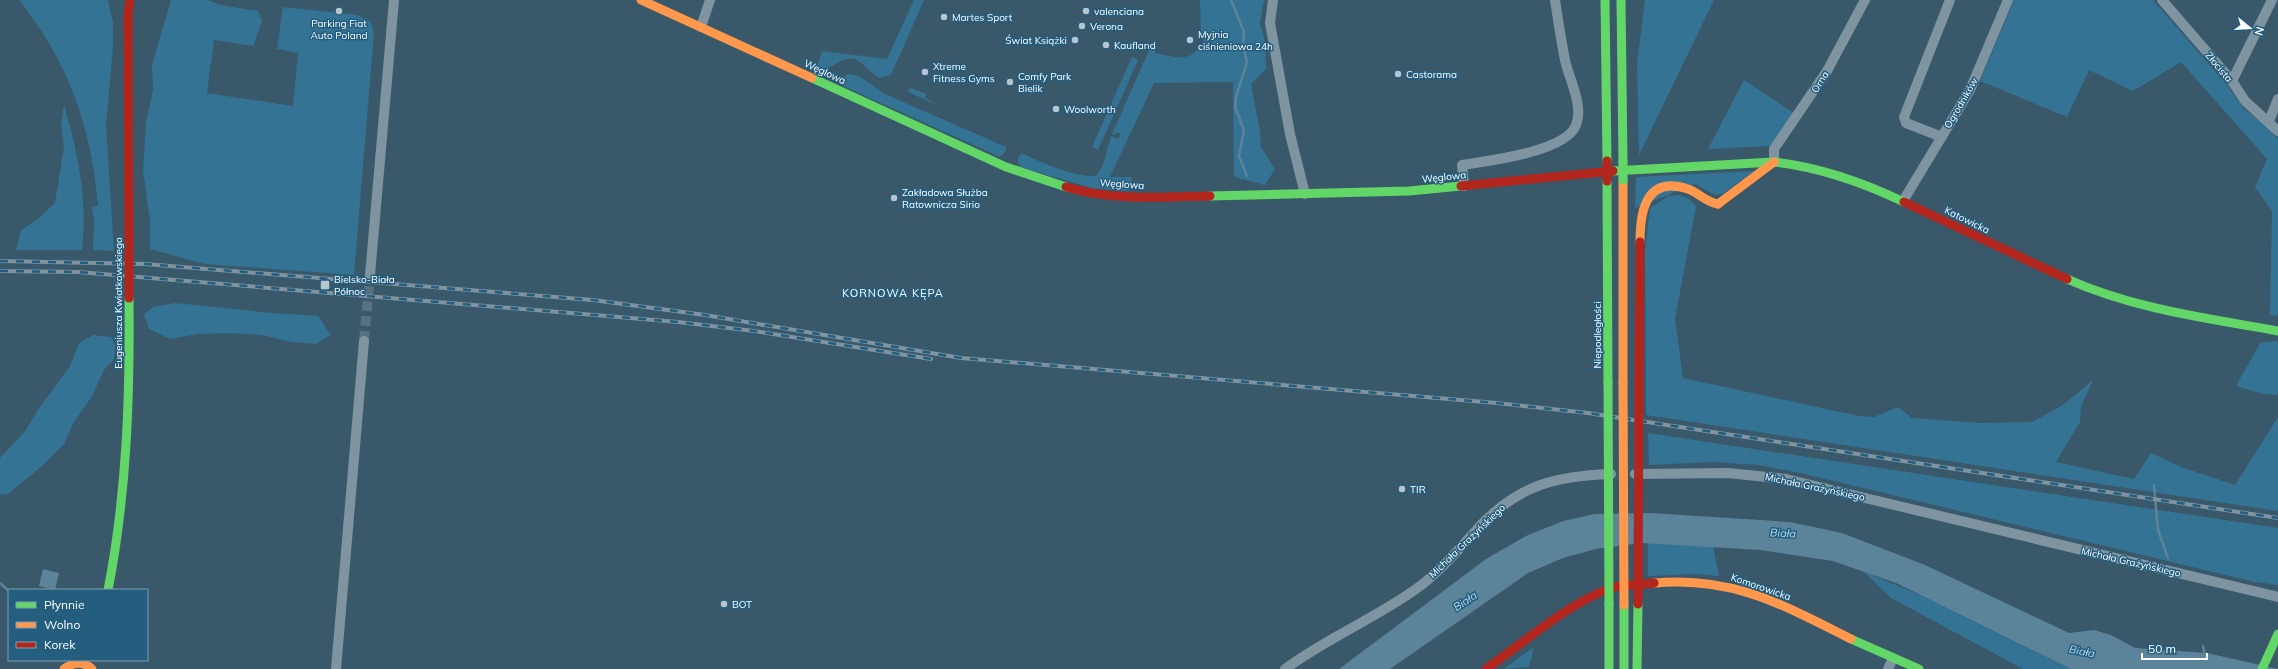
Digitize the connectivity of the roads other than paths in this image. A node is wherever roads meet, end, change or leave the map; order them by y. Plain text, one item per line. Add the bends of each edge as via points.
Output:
1 (124, 0) edge
2 (130, 0) edge
3 (394, 0) edge
4 (641, 0) edge
5 (710, 0) edge
6 (1273, 0) edge
7 (1554, 0) edge
8 (1601, 0) edge
9 (1606, 0) edge
10 (1621, 0) edge
11 (1865, 0) edge
12 (1950, 0) edge
13 (2008, 0) edge
14 (2162, 0) edge
15 (2272, 0) edge
16 (1631, 7) dead end
17 (128, 15) junction
18 (1606, 20) junction
19 (700, 27) junction
20 (1622, 55) junction
21 (2232, 81) junction
22 (2278, 99) edge
23 (2268, 121) junction
24 (2278, 131) edge
25 (1942, 137) junction
26 (1774, 162) junction
27 (1642, 169) joint
28 (1464, 186) junction
29 (1305, 194) junction
30 (1903, 201) junction
31 (370, 275) tunnel mouth
32 (2278, 331) edge
33 (364, 342) tunnel mouth
34 (108, 589) edge
35 (2278, 597) edge
36 (2278, 634) edge
37 (1893, 658) junction
38 (78, 661) edge
39 (92, 665) edge
40 (64, 669) edge
41 (336, 669) edge
42 (1285, 669) edge
43 (1486, 669) edge
44 (1608, 669) edge
45 (1624, 669) edge
46 (1637, 669) edge
47 (1888, 669) edge
48 (1919, 669) edge
49 (2262, 669) edge

1 - 17 main road, Eugeniusza Kwiatkowskiego
2 - 17 main road, Eugeniusza Kwiatkowskiego
3 - 31 street
4 - 19 main road, Węglowa
5 - 19 street
6 - 29 street via 1270,23 1290,134
7 - 28 street via 1565,60 1578,108 1576,126 1564,138 1536,152 1462,165
8 - 18 main road
9 - 18 main road, Niepodległości
10 - 20 main road
11 - 26 street, Orna via 1827,71 1774,149
12 - 25 street via 1904,117 1906,123
13 - 25 street, Ogrodników via 1970,90
14 - 21 street, Złocista
15 - 21 street
16 - 20 main road
17 - 34 main road, Eugeniusza Kwiatkowskiego, bridge via 129,417 126,473 118,540
18 - 44 main road, Niepodległości, bridge
19 - 29 main road, Węglowa via 1006,167 1059,186 1125,197
20 - 45 main road, bridge
21 - 23 street, Złocista via 2245,101
22 - 23 street
23 - 24 street, Złocista
25 - 30 street, Ogrodników
26 - 27 main road, Katowicka
26 - 30 main road, Katowicka via 1833,172
26 - 46 main road, bridge via 1764,173 1718,204 1708,202 1693,191 1682,187 1670,187 1658,190 1647,198 1642,210
27 - 28 main road, Węglowa
28 - 29 main road, Węglowa via 1409,191
30 - 32 main road, Katowicka via 2103,295 2142,306
33 - 41 street
35 - 42 street, Michała Grażyńskiego via 1786,479 1695,472 1571,476 1543,483 1516,496 1494,512 1418,588 1378,614 1314,648
36 - 49 main road
37 - 43 main road, Komorowicka via 1772,600 1712,583 1678,581 1616,587 1594,595
37 - 47 street
37 - 48 main road, Komorowicka
38 - 39 main road
38 - 40 main road

